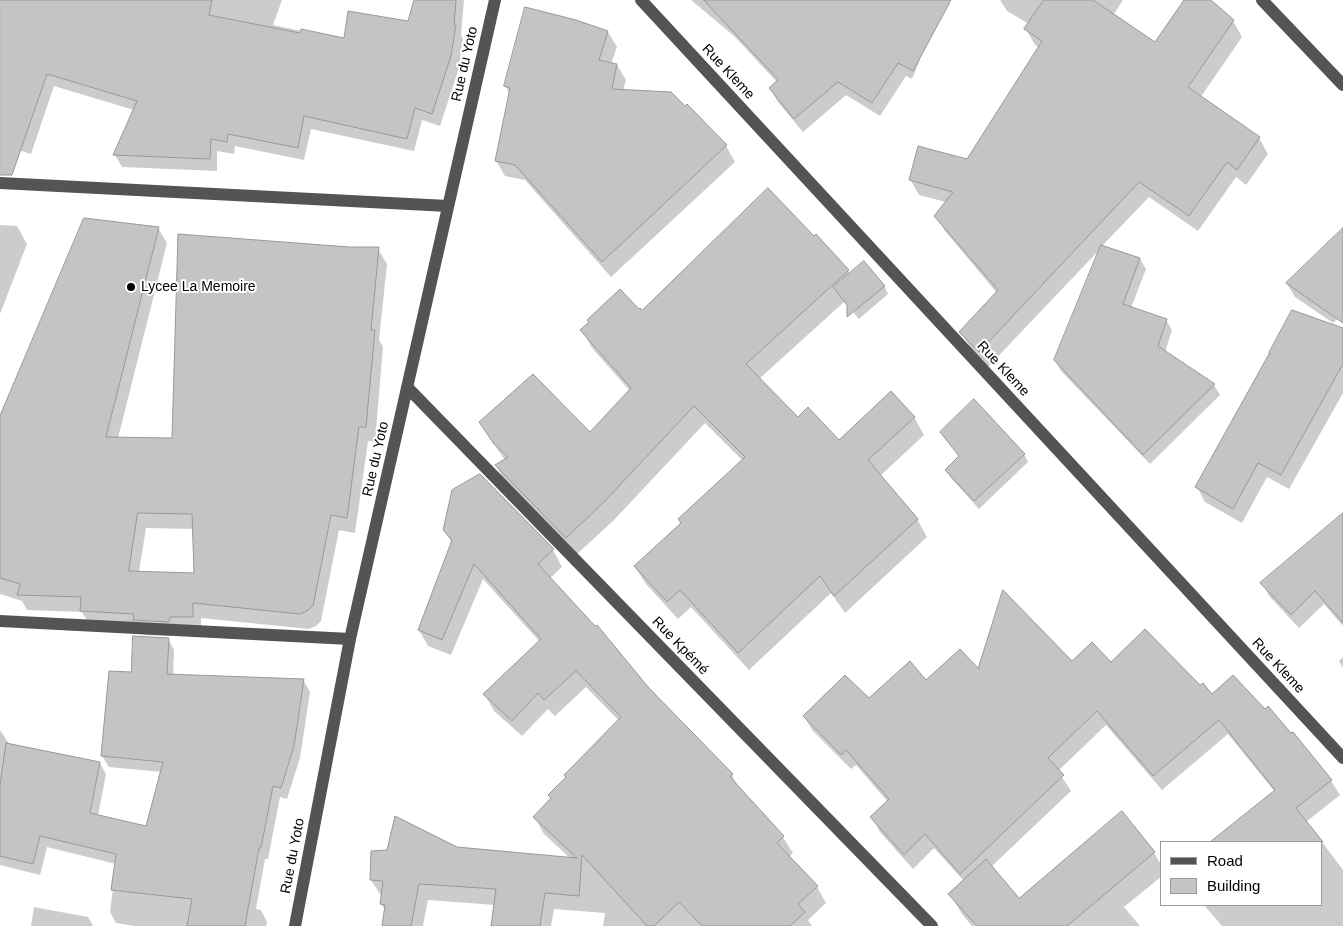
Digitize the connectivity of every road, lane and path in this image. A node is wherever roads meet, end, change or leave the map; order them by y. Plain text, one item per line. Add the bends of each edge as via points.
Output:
1 (495, 0) edge
2 (641, 0) edge
3 (1262, 0) edge
4 (1343, 85) edge
5 (0, 182) edge
6 (448, 206) junction
7 (407, 387) junction
8 (0, 622) edge
9 (350, 639) junction
10 (1343, 758) edge
11 (295, 926) edge
12 (932, 926) edge

1 - 6 street, Rue du Yoto
2 - 10 street, Rue Kleme
3 - 4 street
5 - 6 street
6 - 7 street, Rue du Yoto
7 - 9 street, Rue du Yoto
7 - 12 street, Rue Kpémé
8 - 9 street
9 - 11 street, Rue du Yoto

